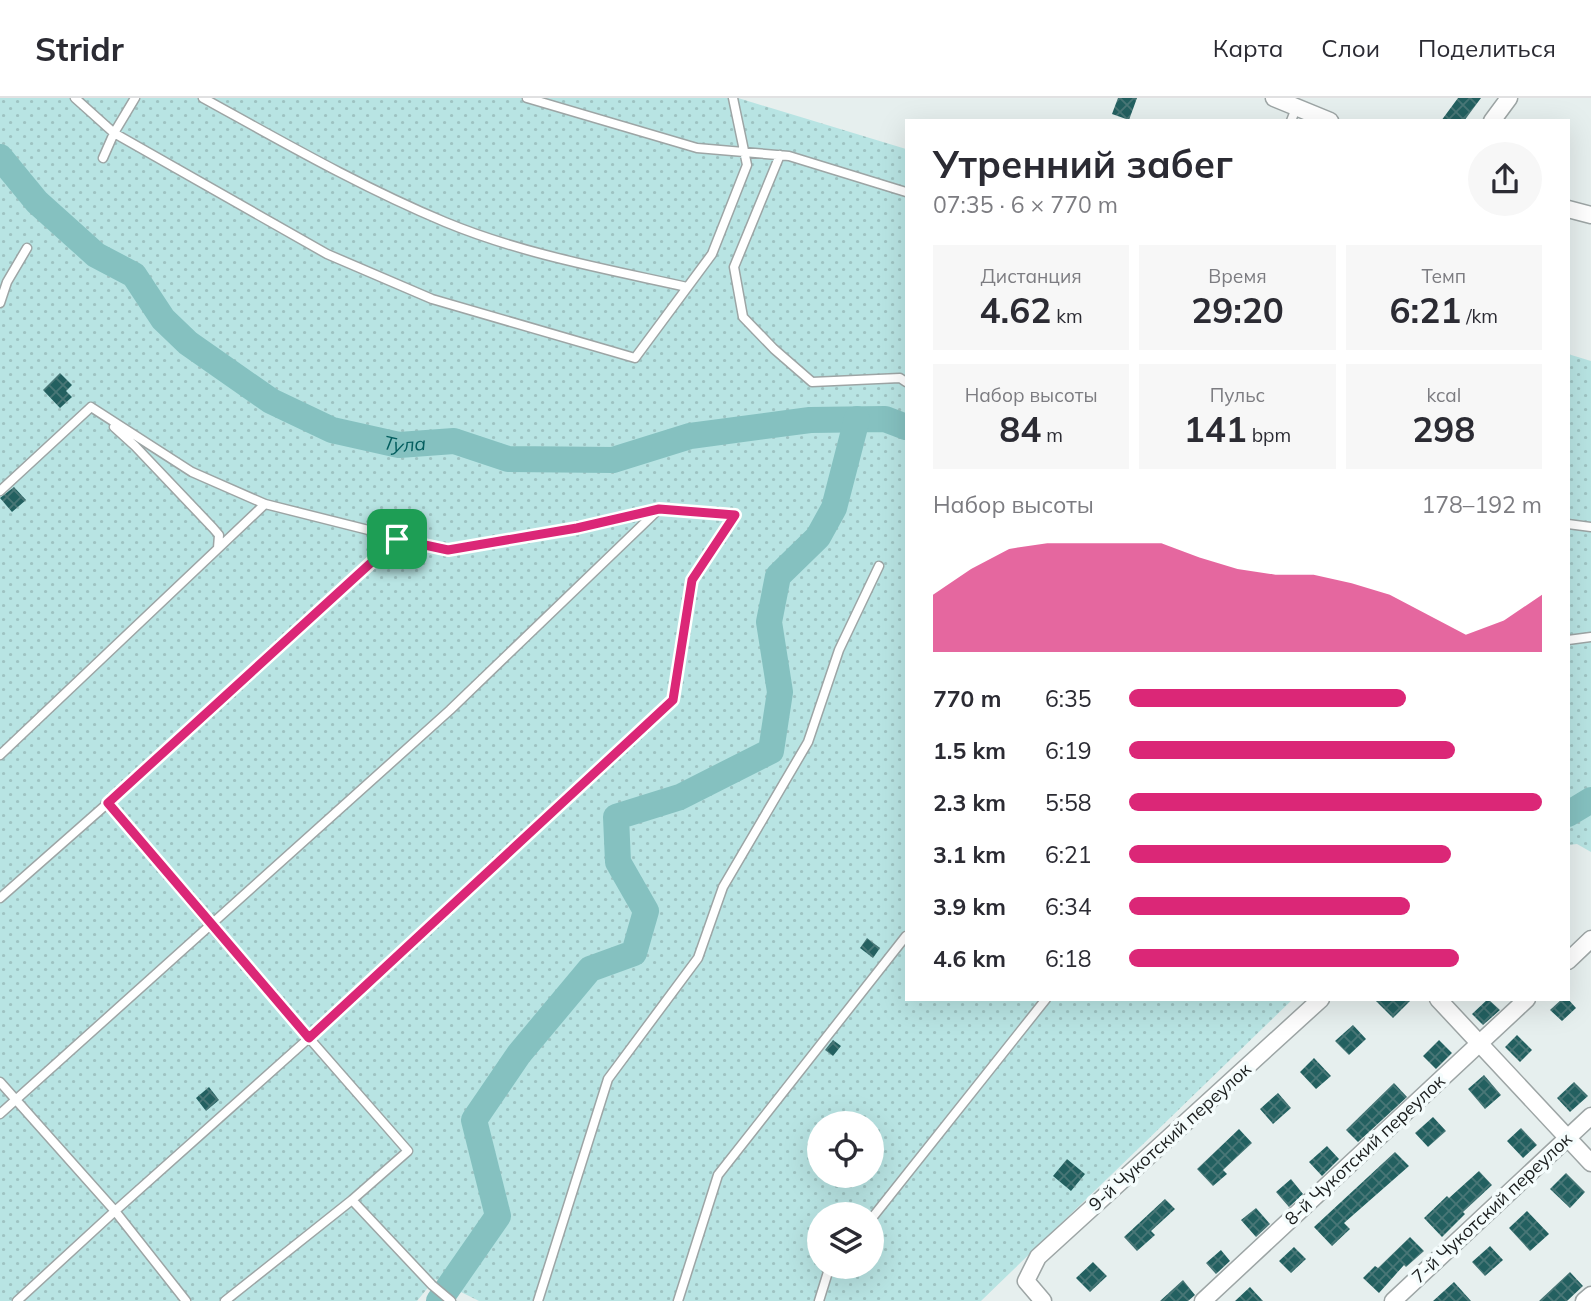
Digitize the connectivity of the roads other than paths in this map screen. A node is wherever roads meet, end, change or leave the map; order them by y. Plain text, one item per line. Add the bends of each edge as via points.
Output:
1 (75, 98) edge
2 (135, 98) edge
3 (203, 98) edge
4 (527, 98) edge
5 (733, 98) edge
6 (1274, 98) edge
7 (1509, 98) edge
8 (1300, 109) edge
9 (1325, 119) edge
10 (1493, 119) edge
11 (114, 133) junction
12 (744, 151) junction
13 (780, 155) junction
14 (103, 158) dead end
15 (905, 192) edge
16 (1570, 210) edge
17 (1591, 215) edge
18 (27, 248) dead end
19 (687, 287) junction
20 (0, 303) edge
21 (905, 381) edge
22 (91, 407) junction
23 (0, 491) edge
24 (265, 504) junction
25 (659, 509) junction
26 (1570, 524) edge
27 (1591, 527) edge
28 (397, 539) junction
29 (218, 548) junction
30 (878, 566) dead end
31 (1591, 637) edge
32 (1570, 640) edge
33 (0, 755) edge
34 (108, 803) junction
35 (0, 898) edge
36 (211, 926) junction
37 (905, 937) edge
38 (1591, 939) edge
39 (1570, 959) edge
40 (1044, 1001) edge
41 (1319, 1001) edge
42 (1440, 1001) edge
43 (1525, 1001) edge
44 (309, 1038) junction
45 (1481, 1043) junction
46 (0, 1082) edge
47 (16, 1100) junction
48 (0, 1114) edge
49 (1591, 1116) edge
50 (1567, 1138) junction
51 (1591, 1163) edge
52 (352, 1200) junction
53 (884, 1203) edge
54 (115, 1211) junction
55 (826, 1279) edge
56 (1591, 1295) edge
57 (17, 1301) edge
58 (187, 1301) edge
59 (225, 1301) edge
60 (452, 1301) edge
61 (537, 1301) edge
62 (678, 1301) edge
63 (819, 1301) edge
64 (1043, 1301) edge
65 (1203, 1301) edge
66 (1392, 1301) edge
67 (1584, 1301) edge

1 - 11 lane
2 - 11 lane
3 - 19 lane via 345,177 447,223 552,257
4 - 12 lane via 697,148
5 - 12 lane
6 - 8 street
7 - 10 street
8 - 9 street
11 - 14 lane
11 - 19 lane via 338,259 432,299 635,358
12 - 13 lane
12 - 19 lane via 747,165 712,254
13 - 15 lane
13 - 21 lane via 734,267 743,317 812,382
16 - 17 street
18 - 20 lane
22 - 23 lane
22 - 24 lane via 192,472
22 - 29 lane via 213,527 219,535
24 - 28 lane
24 - 29 lane
25 - 28 lane via 448,550
25 - 36 lane via 450,710
25 - 44 lane via 735,515 692,580 673,700
26 - 27 lane
28 - 34 lane
29 - 33 lane
30 - 61 lane via 839,650 808,742 723,887 698,957 607,1080
31 - 32 lane
34 - 35 lane
34 - 36 lane
36 - 44 lane
36 - 47 lane
37 - 62 lane via 718,1175
38 - 39 street
40 - 53 lane
41 - 64 street, 9-й Чукотский переулок via 1038,1257 1026,1281
42 - 45 street
43 - 45 street, 8-й Чукотский переулок
44 - 52 lane via 408,1151
44 - 54 lane
45 - 50 street
45 - 65 street, 8-й Чукотский переулок
46 - 47 lane
47 - 48 lane
47 - 54 lane
49 - 50 street, 7-й Чукотский переулок
50 - 51 street
50 - 66 street, 7-й Чукотский переулок
52 - 59 lane
52 - 60 lane
54 - 57 lane
54 - 58 lane
55 - 63 lane
56 - 67 street

